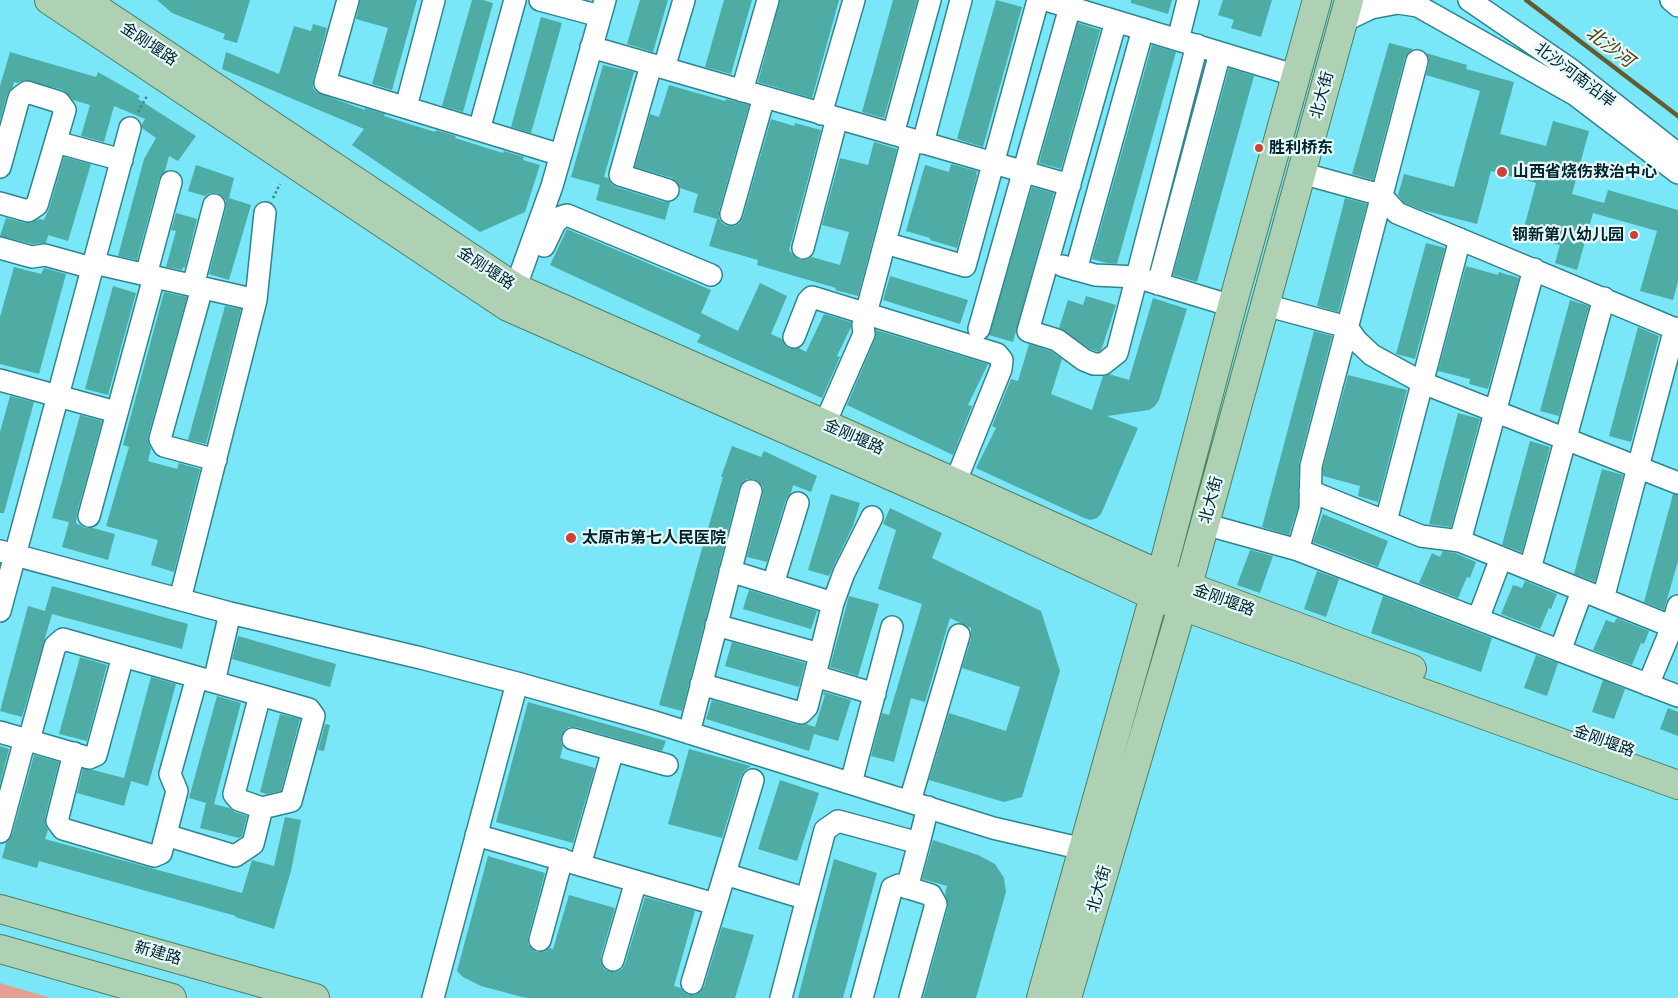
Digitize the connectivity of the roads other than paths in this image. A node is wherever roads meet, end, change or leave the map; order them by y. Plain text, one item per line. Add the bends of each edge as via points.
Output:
1 (49, 0) edge
2 (84, 0) edge
3 (348, 0) edge
4 (434, 0) edge
5 (515, 0) edge
6 (540, 0) edge
7 (684, 0) edge
8 (768, 0) edge
9 (854, 0) edge
10 (930, 0) edge
11 (961, 0) edge
12 (1038, 0) edge
13 (1046, 0) edge
14 (1188, 0) edge
15 (1317, 0) edge
16 (1470, 0) edge
17 (1670, 0) edge
18 (1678, 6) edge
19 (1070, 7) junction
20 (603, 8) edge
21 (1346, 11) edge
22 (1109, 13) edge
23 (1143, 29) junction
24 (1187, 43) junction
25 (590, 47) junction
26 (1220, 53) junction
27 (1417, 61) dead end
28 (657, 66) junction
29 (1297, 76) junction
30 (742, 91) junction
31 (764, 97) junction
32 (406, 108) junction
33 (829, 116) junction
34 (130, 128) dead end
35 (479, 130) junction
36 (910, 139) junction
37 (56, 142) junction
38 (561, 154) junction
39 (1678, 154) edge
40 (122, 160) junction
41 (993, 163) junction
42 (0, 167) edge
43 (1024, 172) junction
44 (1678, 173) edge
45 (1301, 174) junction
46 (171, 182) dead end
47 (1070, 185) junction
48 (668, 190) dead end
49 (1381, 195) junction
50 (0, 203) edge
51 (214, 205) dead end
52 (265, 212) dead end
53 (731, 214) dead end
54 (1152, 214) junction
55 (1175, 221) junction
56 (1460, 239) junction
57 (885, 243) junction
58 (0, 248) edge
59 (803, 248) dead end
60 (1048, 262) junction
61 (93, 266) junction
62 (1534, 269) junction
63 (1076, 270) junction
64 (711, 275) dead end
65 (150, 276) junction
66 (1136, 277) junction
67 (1158, 284) junction
68 (197, 287) junction
69 (512, 298) junction
70 (1604, 298) junction
71 (256, 300) junction
72 (1265, 304) junction
73 (1232, 306) junction
74 (866, 314) junction
75 (1347, 327) junction
76 (979, 329) dead end
77 (1677, 329) edge
78 (794, 337) dead end
79 (1423, 383) junction
80 (1, 384) edge
81 (58, 397) junction
82 (1495, 411) junction
83 (116, 412) junction
84 (820, 434) junction
85 (1566, 439) junction
86 (216, 460) junction
87 (1638, 467) junction
88 (955, 482) junction
89 (1678, 483) edge
90 (751, 490) dead end
91 (1310, 491) junction
92 (798, 503) dead end
93 (89, 516) dead end
94 (872, 517) dead end
95 (1386, 521) junction
96 (1204, 524) junction
97 (1460, 541) junction
98 (1298, 550) junction
99 (8, 553) edge
100 (1501, 558) junction
101 (1530, 570) junction
102 (730, 571) junction
103 (773, 584) junction
104 (1157, 585) junction
105 (1582, 591) junction
106 (1185, 597) junction
107 (180, 599) junction
108 (1603, 599) junction
109 (833, 603) junction
110 (1678, 606) edge
111 (0, 611) edge
112 (230, 613) junction
113 (1478, 619) junction
114 (716, 625) junction
115 (892, 627) dead end
116 (1675, 628) edge
117 (959, 635) dead end
118 (1560, 650) junction
119 (820, 654) junction
120 (123, 656) junction
121 (815, 676) junction
122 (205, 680) junction
123 (517, 683) junction
124 (701, 684) junction
125 (1648, 685) junction
126 (874, 694) junction
127 (260, 695) junction
128 (1678, 696) edge
129 (0, 732) edge
130 (688, 732) junction
131 (573, 739) dead end
132 (27, 740) junction
133 (613, 750) junction
134 (74, 753) junction
135 (667, 765) dead end
136 (1678, 768) edge
137 (753, 780) dead end
138 (851, 783) junction
139 (1678, 785) edge
140 (919, 804) junction
141 (262, 808) junction
142 (0, 832) edge
143 (166, 835) junction
144 (476, 835) junction
145 (919, 843) junction
146 (1082, 849) junction
147 (571, 862) junction
148 (724, 874) junction
149 (636, 881) junction
150 (907, 888) junction
151 (807, 899) junction
152 (715, 904) junction
153 (0, 909) edge
154 (540, 940) dead end
155 (0, 949) edge
156 (614, 960) dead end
157 (692, 983) dead end
158 (172, 998) edge
159 (315, 998) edge
160 (432, 998) edge
161 (781, 998) edge
162 (862, 998) edge
163 (910, 998) edge
164 (1041, 998) edge
165 (1067, 998) edge

1 - 69 main road
2 - 69 main road, 金刚堰路
3 - 32 street via 325,83
4 - 32 street
5 - 35 street
6 - 20 street
7 - 28 street
8 - 30 street
9 - 33 street
10 - 36 street
11 - 36 street
12 - 41 street
13 - 19 street
14 - 24 street
15 - 29 main road, 北大街
16 - 39 street, 北沙河南沿岸 via 1570,69
17 - 18 street
19 - 22 street
19 - 43 street
20 - 25 street
21 - 44 street via 1398,3 1418,6 1574,94
21 - 45 main road, 北大街
22 - 23 street
22 - 47 street
23 - 24 street
23 - 63 street
24 - 26 street
24 - 54 street
25 - 28 street
25 - 38 street
26 - 29 street
26 - 55 street
27 - 49 street
28 - 30 street
28 - 48 street via 620,175
29 - 73 main road, 北大街
30 - 31 street
31 - 33 street
31 - 53 street
32 - 35 street
33 - 36 street
33 - 59 street
34 - 40 street
35 - 38 street
36 - 41 street
36 - 57 street
37 - 40 street
37 - 42 street via 65,110 59,102 27,92 19,98
37 - 50 street via 37,205 28,211
38 - 69 street
40 - 61 street
41 - 43 street
41 - 57 street via 965,266
43 - 47 street
43 - 76 street
45 - 49 street
45 - 72 main road, 北大街
46 - 65 street
47 - 60 street
49 - 56 street via 1397,213
49 - 75 street
51 - 68 street
52 - 71 street
54 - 55 street
54 - 66 street
55 - 67 street
56 - 62 street
56 - 79 street
57 - 74 street
58 - 61 street via 32,257 45,255
60 - 63 street
60 - 66 street via 1028,332 1057,340 1094,364 1103,364 1117,353
61 - 65 street
61 - 81 street
62 - 70 street
62 - 82 street
63 - 66 street via 1095,275
64 - 69 street via 568,216 561,216 532,270
65 - 68 street
65 - 83 street
66 - 67 street
67 - 73 street
68 - 71 street
68 - 86 street via 160,438 164,446
69 - 84 main road
70 - 77 street
70 - 85 street
71 - 86 street
72 - 75 street
72 - 96 main road, 北大街
73 - 104 main road, 北大街
74 - 78 street via 812,297
74 - 84 street via 864,334
74 - 88 street via 997,354 1002,360
75 - 79 street via 1372,355
75 - 91 street via 1311,466
77 - 87 street
79 - 82 street
79 - 95 street
80 - 81 street
81 - 83 street
81 - 99 street
82 - 85 street
82 - 97 street
83 - 93 street
84 - 88 main road, 金刚堰路
84 - 104 main road via 957,505
85 - 87 street
85 - 101 street
86 - 107 street
87 - 89 street
87 - 108 street
88 - 104 main road, 金刚堰路
90 - 102 street
91 - 95 street
91 - 98 street via 1310,509
92 - 103 street
94 - 109 street
95 - 97 street via 1421,536
96 - 98 street
96 - 106 main road, 北大街
97 - 100 street
98 - 113 street
99 - 107 street
99 - 111 street
100 - 101 street
100 - 113 street
101 - 105 street
102 - 103 street
102 - 114 street
103 - 109 street
104 - 106 main road, 金刚堰路
104 - 146 main road, 北大街
105 - 108 street
105 - 118 street
106 - 136 main road, 金刚堰路
106 - 139 main road
106 - 165 main road, 北大街
107 - 112 street
108 - 116 street
109 - 119 street
110 - 116 street
112 - 122 street
112 - 123 street
113 - 118 street
114 - 119 street
114 - 124 street
115 - 126 street
116 - 125 street
117 - 140 street
118 - 125 street
119 - 121 street
120 - 122 street
120 - 132 street via 63,640 55,646
120 - 134 street via 96,755 89,758
121 - 124 street via 807,707 801,712
121 - 126 street
122 - 127 street
122 - 143 street via 170,774 177,791
123 - 130 street
123 - 144 street
124 - 130 street
125 - 128 street
126 - 138 street
127 - 141 street via 234,794 239,800
127 - 141 street via 309,709 314,716 291,801
129 - 132 street
130 - 138 street
131 - 133 street
132 - 134 street
132 - 142 street
133 - 135 street
133 - 147 street
134 - 143 street via 57,821 63,830 154,856 161,852
137 - 148 street
138 - 140 street
140 - 145 street
140 - 146 street via 993,828
141 - 143 street via 253,844 235,856
144 - 147 street
144 - 160 street
145 - 150 street
145 - 151 street via 838,822 825,830
146 - 164 main road, 北大街
147 - 149 street
147 - 154 street
148 - 151 street
148 - 152 street
149 - 152 street
149 - 156 street
150 - 162 street via 899,885 892,888
150 - 163 street via 931,895 936,904
151 - 161 street
152 - 157 street
153 - 159 main road, 新建路
155 - 158 main road

